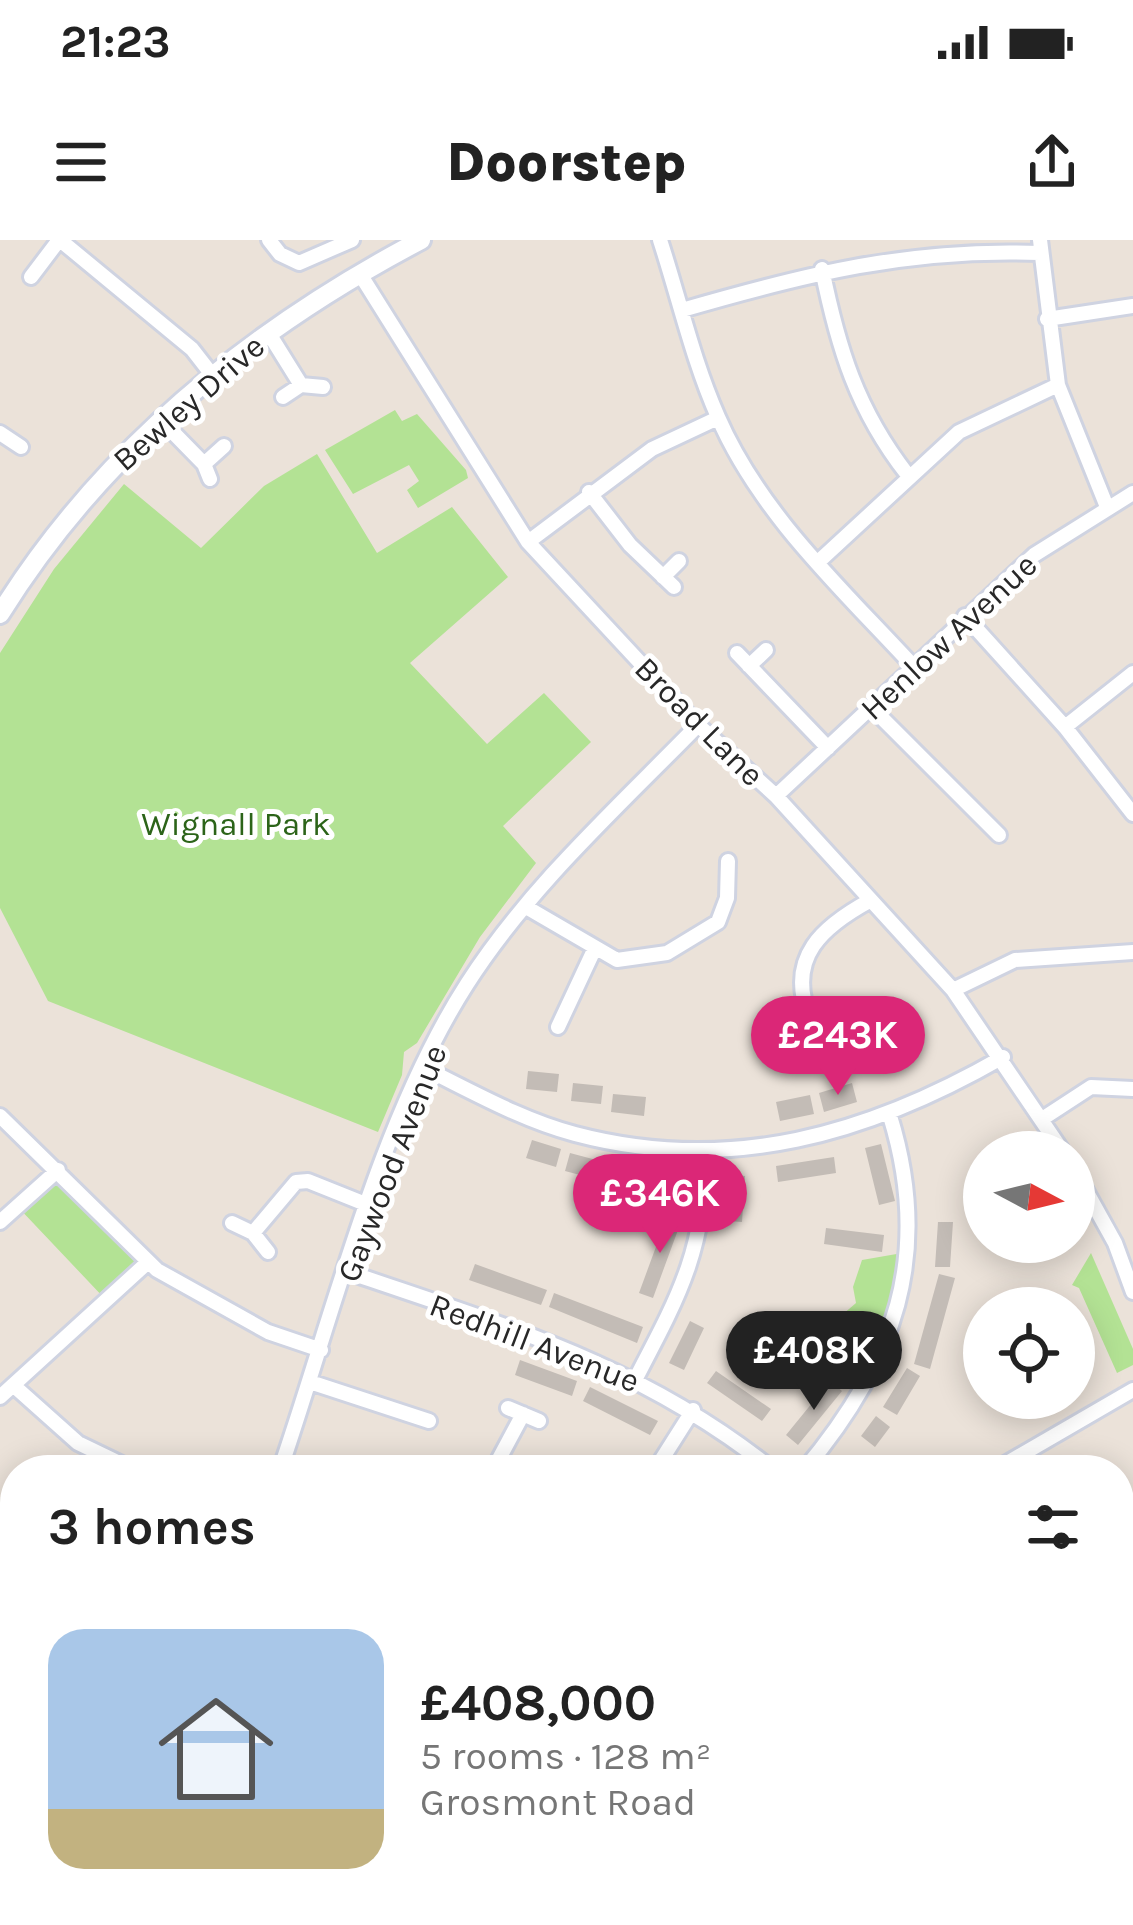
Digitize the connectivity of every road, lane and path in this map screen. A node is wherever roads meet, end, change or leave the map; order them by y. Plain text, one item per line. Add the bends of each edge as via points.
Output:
1 (59, 240) edge
2 (269, 240) edge
3 (352, 240) edge
4 (422, 240) edge
5 (660, 240) edge
6 (1040, 246) edge
7 (822, 269) junction
8 (360, 274) junction
9 (32, 277) dead end
10 (1133, 305) edge
11 (682, 310) junction
12 (1047, 319) junction
13 (268, 332) junction
14 (213, 376) junction
15 (301, 385) junction
16 (1058, 385) junction
17 (323, 388) dead end
18 (283, 398) dead end
19 (718, 418) junction
20 (160, 419) junction
21 (0, 433) edge
22 (224, 446) dead end
23 (21, 447) dead end
24 (907, 474) junction
25 (589, 492) junction
26 (1133, 493) edge
27 (1107, 507) junction
28 (527, 542) junction
29 (680, 561) dead end
30 (817, 563) junction
31 (0, 614) edge
32 (964, 616) junction
33 (766, 650) dead end
34 (737, 653) dead end
35 (749, 666) junction
36 (913, 666) junction
37 (1133, 673) edge
38 (871, 707) junction
39 (698, 725) junction
40 (1065, 727) junction
41 (828, 748) junction
42 (776, 796) junction
43 (1133, 814) edge
44 (999, 836) dead end
45 (728, 861) dead end
46 (872, 900) junction
47 (526, 907) junction
48 (594, 950) junction
49 (1133, 952) edge
50 (953, 990) junction
51 (874, 1013) dead end
52 (558, 1027) dead end
53 (1003, 1057) junction
54 (424, 1068) junction
55 (1133, 1089) edge
56 (0, 1116) edge
57 (890, 1116) junction
58 (1042, 1119) junction
59 (1050, 1131) edge
60 (706, 1151) junction
61 (58, 1169) junction
62 (368, 1205) junction
63 (1095, 1207) edge
64 (0, 1222) edge
65 (232, 1222) dead end
66 (253, 1233) junction
67 (1133, 1236) edge
68 (1115, 1243) junction
69 (268, 1252) dead end
70 (147, 1262) junction
71 (348, 1272) junction
72 (1133, 1292) edge
73 (321, 1350) junction
74 (636, 1378) junction
75 (310, 1382) junction
76 (13, 1385) junction
77 (1133, 1390) edge
78 (0, 1396) edge
79 (508, 1408) dead end
80 (693, 1410) junction
81 (523, 1414) junction
82 (429, 1421) dead end
83 (539, 1421) dead end
84 (102, 1455) edge
85 (285, 1455) edge
86 (501, 1455) edge
87 (665, 1455) edge
88 (753, 1455) edge
89 (817, 1455) edge
90 (1020, 1455) edge

1 - 9 street
1 - 14 street via 192,349
2 - 3 street via 299,263
4 - 8 street, Bewley Drive
5 - 11 street
6 - 7 street
6 - 12 street
7 - 11 street
7 - 24 street via 852,388
8 - 13 street, Bewley Drive
8 - 28 street, Broad Lane
10 - 12 street
11 - 19 street
12 - 16 street
13 - 14 street, Bewley Drive
13 - 15 street
14 - 20 street, Bewley Drive
15 - 17 street
15 - 18 street
16 - 24 street via 959,432
16 - 27 street
19 - 25 street
19 - 30 street via 766,500
20 - 22 street via 207,472
20 - 31 street, Bewley Drive via 43,547
21 - 23 street
24 - 30 street
25 - 28 street
25 - 29 street via 669,582
26 - 27 street, Henlow Avenue
27 - 32 street, Henlow Avenue via 1034,555
28 - 39 street, Broad Lane
30 - 36 street
32 - 36 street, Henlow Avenue
32 - 40 street
33 - 35 street
34 - 35 street
35 - 41 street
36 - 38 street, Henlow Avenue
37 - 40 street
38 - 41 street, Henlow Avenue
38 - 44 street
39 - 42 street, Broad Lane
39 - 47 street, Gaywood Avenue
40 - 43 street
41 - 42 street, Henlow Avenue
42 - 46 street, Broad Lane
45 - 48 street via 725,911 708,932 667,952 617,960
46 - 50 street, Broad Lane
46 - 51 street via 811,942 802,999 809,1016 845,1036 870,1025
47 - 48 street
47 - 54 street, Gaywood Avenue via 466,985
48 - 52 street
49 - 50 street via 1015,960
50 - 53 street, Broad Lane
53 - 57 street
53 - 58 street, Broad Lane
54 - 60 street via 574,1134
54 - 62 street, Gaywood Avenue
55 - 58 street via 1091,1087
56 - 61 street
57 - 60 street via 784,1143
57 - 89 street via 910,1216 896,1314 878,1367
58 - 59 street, Broad Lane
60 - 74 street via 692,1265
61 - 64 street
61 - 70 street
62 - 66 street via 296,1182
62 - 71 street, Gaywood Avenue
63 - 68 street
65 - 66 street
66 - 69 street
67 - 68 street
68 - 72 street
70 - 73 street via 208,1303
70 - 76 street
71 - 73 street, Gaywood Avenue
71 - 74 street, Redhill Avenue
73 - 75 street, Gaywood Avenue
74 - 80 street, Redhill Avenue
75 - 82 street
75 - 85 street, Gaywood Avenue
76 - 78 street
76 - 84 street
77 - 90 street
79 - 81 street
80 - 87 street
80 - 88 street, Redhill Avenue
81 - 83 street
81 - 86 street

